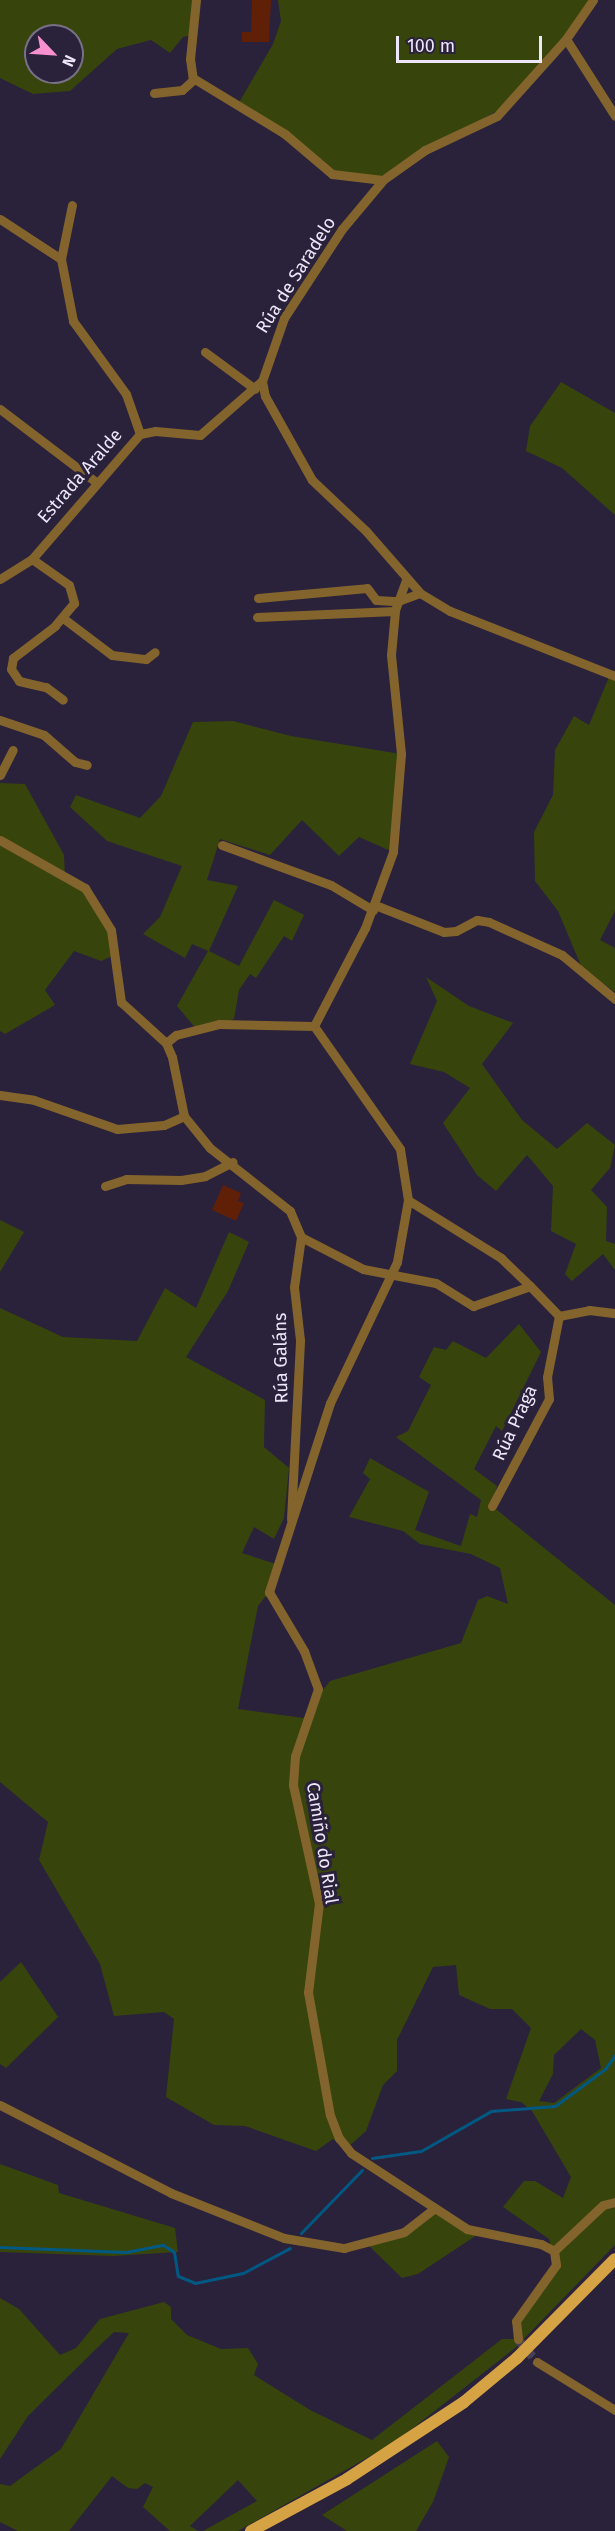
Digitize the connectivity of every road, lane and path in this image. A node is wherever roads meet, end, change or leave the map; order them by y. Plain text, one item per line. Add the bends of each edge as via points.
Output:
1 (196, 0) edge
2 (593, 0) edge
3 (566, 39) junction
4 (193, 78) junction
5 (154, 93) dead end
6 (615, 116) edge
7 (383, 180) junction
8 (72, 205) dead end
9 (0, 219) edge
10 (61, 259) junction
11 (205, 352) dead end
12 (262, 381) junction
13 (255, 389) junction
14 (0, 409) edge
15 (140, 434) junction
16 (97, 483) junction
17 (32, 559) junction
18 (0, 579) edge
19 (406, 580) junction
20 (420, 593) junction
21 (258, 598) dead end
22 (398, 601) junction
23 (395, 611) junction
24 (256, 617) dead end
25 (63, 618) junction
26 (155, 652) dead end
27 (615, 676) edge
28 (63, 700) dead end
29 (0, 720) edge
30 (13, 750) dead end
31 (87, 765) dead end
32 (0, 775) edge
33 (0, 840) edge
34 (222, 845) dead end
35 (374, 907) junction
36 (615, 999) edge
37 (314, 1026) junction
38 (166, 1043) junction
39 (0, 1095) edge
40 (184, 1116) junction
41 (233, 1162) junction
42 (105, 1186) dead end
43 (408, 1200) junction
44 (301, 1237) junction
45 (391, 1276) junction
46 (530, 1286) junction
47 (615, 1313) edge
48 (559, 1316) junction
49 (293, 1479) junction
50 (306, 1484) junction
51 (492, 1506) dead end
52 (292, 1521) junction
53 (0, 2105) edge
54 (615, 2202) edge
55 (435, 2208) junction
56 (554, 2252) junction
57 (615, 2259) edge
58 (518, 2339) dead end
59 (537, 2362) tunnel mouth
60 (615, 2410) edge
61 (251, 2531) edge

1 - 4 street via 190,59
2 - 3 street, Rúa de Saradelo
3 - 6 street
3 - 7 street, Rúa de Saradelo via 497,116 425,150
4 - 5 street via 182,90
4 - 7 street via 285,134 332,174
7 - 12 street, Rúa de Saradelo via 342,229 285,318
8 - 10 street
9 - 10 street
10 - 15 street via 73,321 126,394
11 - 13 street
12 - 13 street, Estrada Aralde
12 - 19 street via 265,396 307,474 366,531
13 - 15 street, Estrada Aralde via 200,435 155,431
14 - 16 street
15 - 16 street, Estrada Aralde
16 - 17 street, Estrada Aralde
17 - 18 street, Estrada Aralde
17 - 25 street via 74,591 74,603
19 - 20 street
19 - 22 street
20 - 22 street
20 - 27 street via 450,611
21 - 22 street via 367,588 376,600
22 - 23 street
23 - 24 street
23 - 35 street via 391,655 401,776 393,852
25 - 26 street via 95,646 125,660 138,656 146,659
25 - 28 street via 16,654 10,664 19,681 46,687
29 - 31 street via 44,735 75,762
30 - 32 street
33 - 38 street via 85,888 111,930 121,1002
34 - 35 street via 331,885
35 - 36 street via 444,932 477,920 489,922 562,955
35 - 37 street
37 - 38 street via 219,1024 176,1035
37 - 43 street via 400,1149
38 - 40 street via 179,1077
39 - 40 street via 34,1100 117,1129 164,1125
40 - 41 street via 210,1148
41 - 42 street via 205,1176 162,1183 126,1179
41 - 44 street via 290,1211
43 - 45 street via 401,1249
43 - 46 street via 501,1257
44 - 45 street via 363,1269
44 - 49 street, Rúa Galáns via 294,1287 300,1340
45 - 46 street via 436,1283 473,1306
45 - 50 street via 330,1403
46 - 48 street
47 - 48 street via 589,1310
48 - 51 street, Rúa Praga via 547,1377 549,1399
49 - 50 street
49 - 52 street, Rúa Galáns
50 - 52 street
52 - 55 street, Camiño do Rial via 269,1592 304,1651 318,1689 296,1756 293,1785 319,1902 308,1992 330,2115 351,2153
53 - 55 street via 15,2108 101,2159 183,2198 284,2238 344,2248 404,2232
54 - 56 street via 603,2205
55 - 56 street, Camiño do Rial via 467,2229 541,2244
56 - 58 street via 556,2265 516,2321
57 - 61 main road via 517,2358 465,2402 346,2480
59 - 60 street

